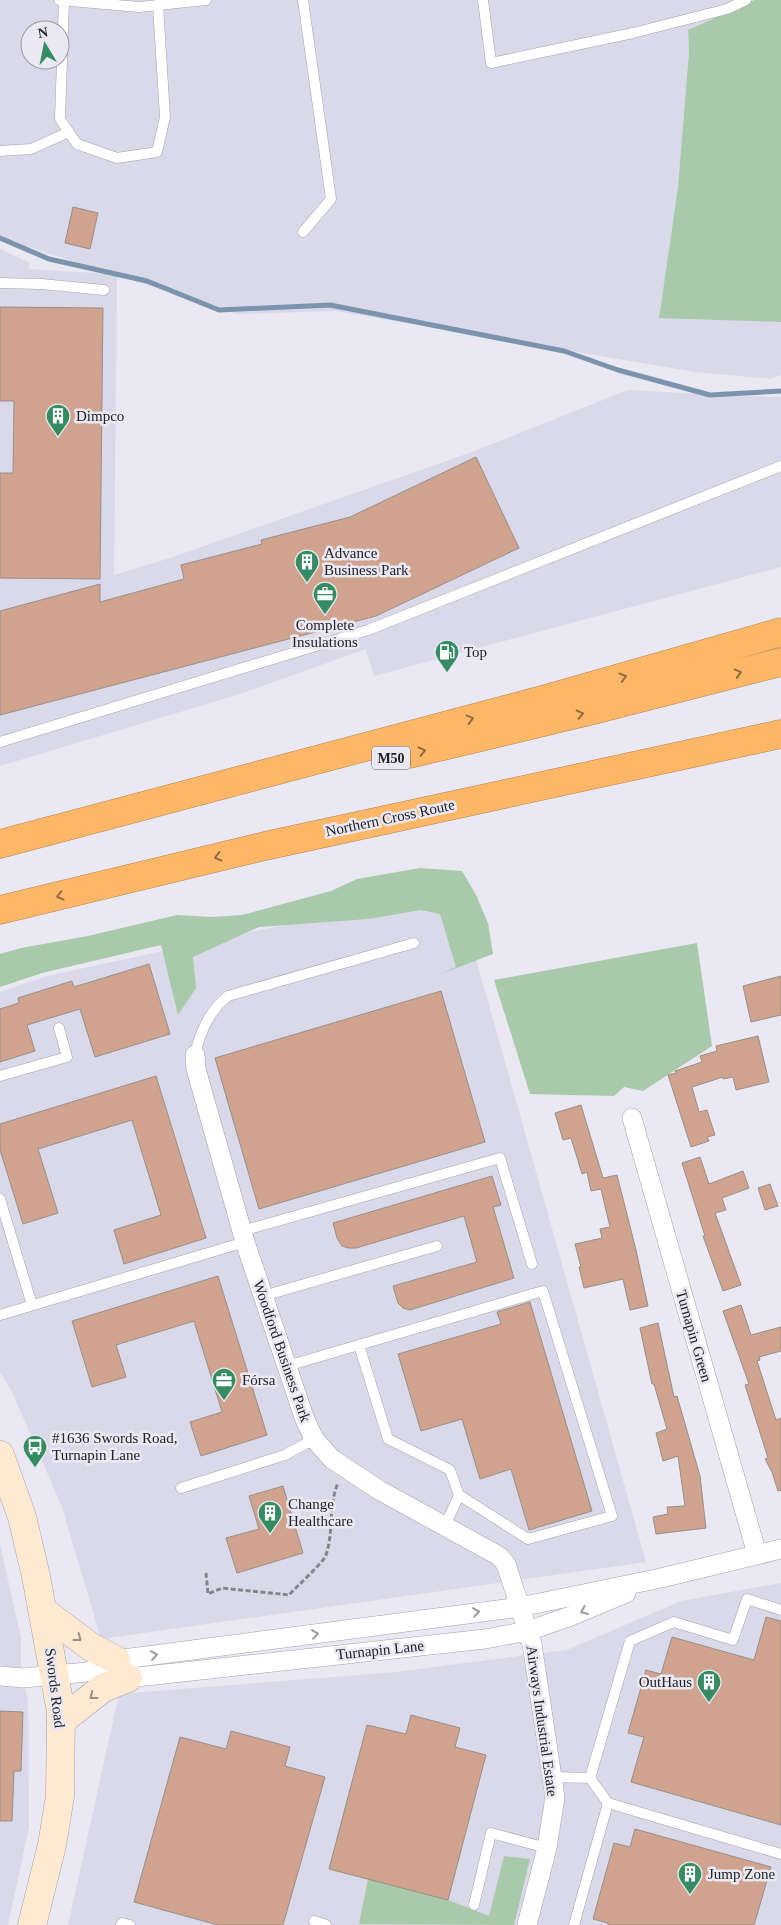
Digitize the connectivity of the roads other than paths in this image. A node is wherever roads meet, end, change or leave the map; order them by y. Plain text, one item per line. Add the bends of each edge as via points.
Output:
1 (58, 0) edge
2 (64, 0) edge
3 (206, 0) edge
4 (303, 0) edge
5 (483, 0) edge
6 (746, 0) edge
7 (158, 5) junction
8 (70, 132) junction
9 (0, 151) edge
10 (303, 232) dead end
11 (0, 283) edge
12 (104, 290) dead end
13 (781, 466) edge
14 (781, 632) edge
15 (781, 662) edge
16 (781, 716) edge
17 (781, 734) edge
18 (0, 742) edge
19 (0, 844) edge
20 (265, 846) junction
21 (0, 851) edge
22 (0, 910) edge
23 (414, 943) dead end
24 (59, 1028) dead end
25 (195, 1055) joint
26 (0, 1076) edge
27 (632, 1118) dead end
28 (0, 1199) edge
29 (244, 1236) junction
30 (437, 1246) dead end
31 (532, 1264) dead end
32 (263, 1296) junction
33 (32, 1305) junction
34 (0, 1315) edge
35 (359, 1345) junction
36 (287, 1366) junction
37 (314, 1439) junction
38 (0, 1455) edge
39 (181, 1488) dead end
40 (459, 1495) junction
41 (444, 1528) junction
42 (781, 1549) edge
43 (757, 1554) junction
44 (661, 1578) junction
45 (520, 1606) junction
46 (781, 1610) edge
47 (43, 1611) junction
48 (528, 1631) junction
49 (122, 1669) junction
50 (55, 1675) junction
51 (0, 1676) edge
52 (61, 1721) junction
53 (552, 1777) junction
54 (590, 1778) junction
55 (608, 1803) junction
56 (547, 1848) junction
57 (781, 1854) edge
58 (474, 1905) dead end
59 (314, 1921) dead end
60 (32, 1925) edge
61 (121, 1925) edge
62 (130, 1925) edge
63 (326, 1925) edge
64 (527, 1925) edge
65 (574, 1925) edge

1 - 2 lane
2 - 7 lane via 139,7
2 - 8 lane via 60,118
3 - 7 lane
4 - 10 lane via 330,199
5 - 6 lane via 491,63 632,33 727,9
7 - 8 lane via 165,117 157,152 117,158 77,144
8 - 9 lane via 30,149
11 - 12 lane
13 - 18 lane via 368,630
19 -> 14 highway, M50 via 533,702
21 -> 15 highway, M50 via 594,710
16 - 20 highway
17 - 20 highway, Northern Cross Route
20 -> 22 highway, Northern Cross Route
23 - 25 lane via 228,996 210,1016 198,1038
24 - 26 lane via 67,1057
25 - 29 street, Woodford Business Park via 196,1069
27 - 43 street, Turnapin Green
28 - 33 lane
29 - 31 lane via 500,1158
29 - 32 street, Woodford Business Park
29 - 33 lane
30 - 32 lane
32 - 36 street, Woodford Business Park
33 - 34 lane
35 - 36 lane
35 - 40 lane via 388,1439 450,1470
35 - 40 lane via 543,1291 612,1516 528,1539
36 - 37 street, Woodford Business Park
37 - 39 lane via 285,1456
37 - 41 street, Woodford Business Park via 345,1469
38 - 47 main road, Swords Road via 22,1517
40 - 41 lane
41 - 45 street, Woodford Business Park via 499,1556 506,1564
42 - 43 street, Turnapin Lane
43 - 44 street, Turnapin Lane
44 - 45 street, Turnapin Lane
44 -> 48 street, Turnapin Lane
45 - 48 street, Airways Industrial Estate
49 -> 45 street, Turnapin Lane
46 - 54 lane via 747,1599 734,1640 674,1622 630,1641
47 -> 49 main road
47 - 50 main road, Swords Road
48 - 49 street, Turnapin Lane via 476,1640
48 - 53 street, Airways Industrial Estate
49 - 50 street, Turnapin Lane
49 -> 52 main road via 104,1688
50 - 51 street, Turnapin Lane
50 - 52 main road, Swords Road
52 - 60 main road, Swords Road via 60,1796 52,1845
53 - 54 lane
53 - 56 street, Airways Industrial Estate via 555,1797
54 - 55 lane
55 - 57 lane
55 - 65 lane
56 - 58 lane via 491,1832
56 - 64 street, Airways Industrial Estate
59 - 63 lane
61 - 62 lane

